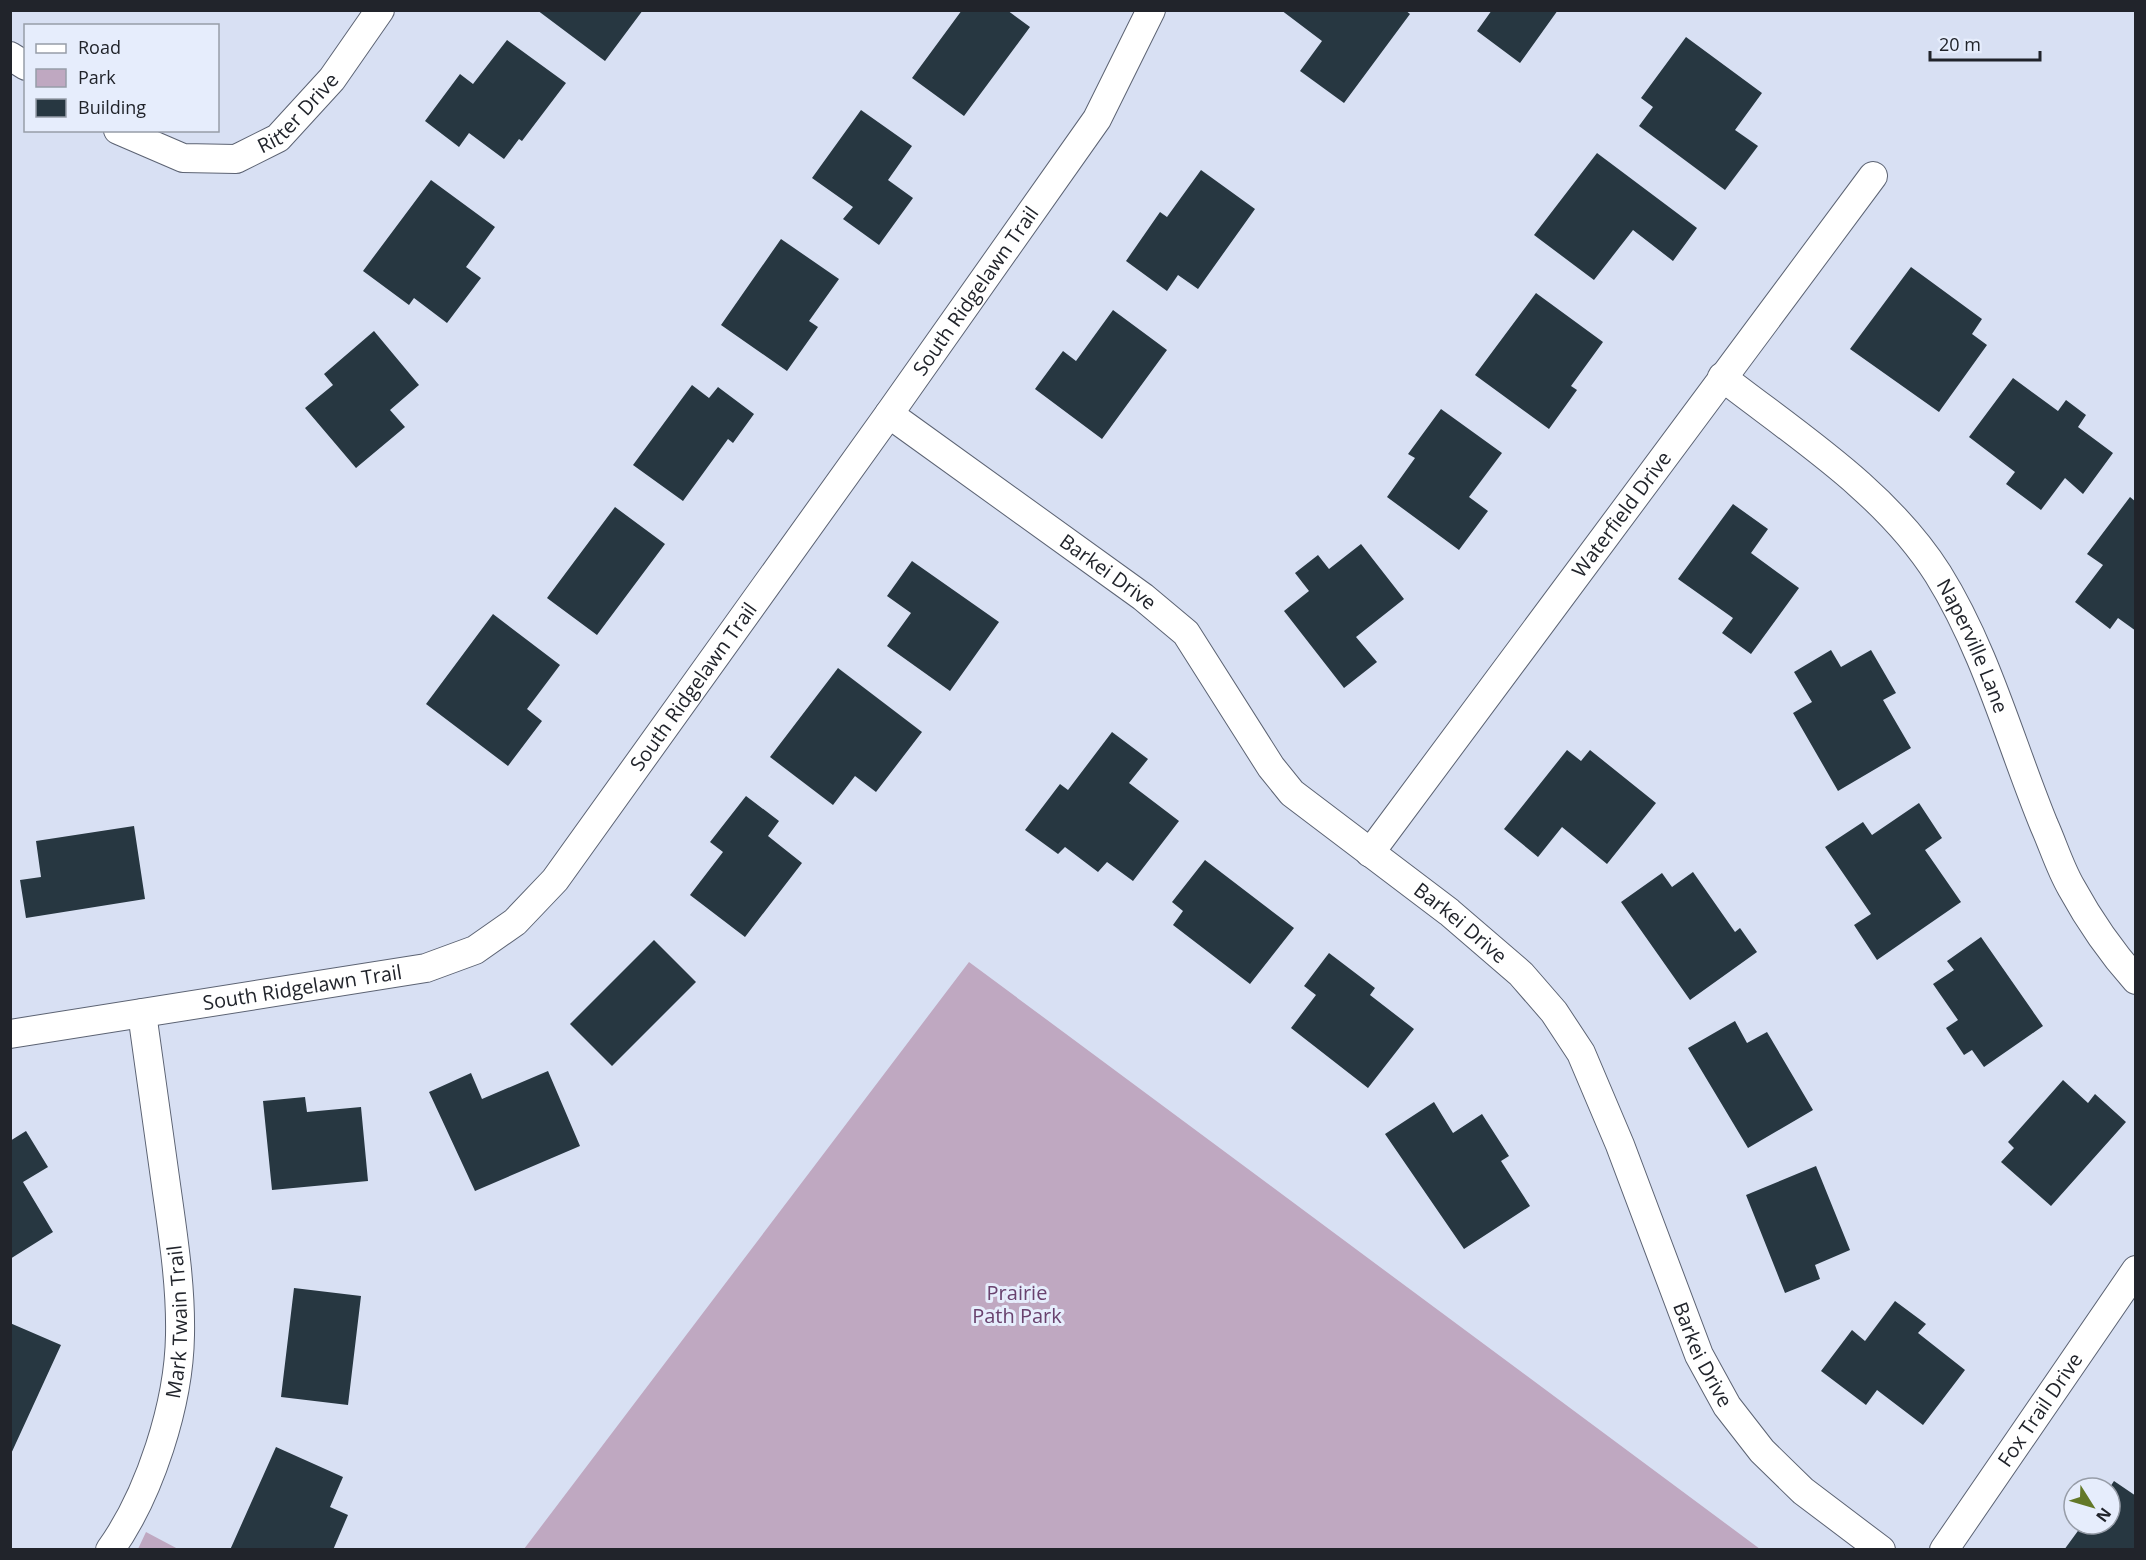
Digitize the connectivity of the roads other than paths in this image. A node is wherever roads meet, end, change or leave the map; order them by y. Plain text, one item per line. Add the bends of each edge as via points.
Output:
1 (380, 10) edge
2 (1151, 10) edge
3 (10, 56) edge
4 (24, 65) edge
5 (123, 132) edge
6 (1873, 176) dead end
7 (1722, 377) junction
8 (889, 414) junction
9 (1370, 853) junction
10 (2136, 980) edge
11 (142, 1013) junction
12 (10, 1034) edge
13 (2136, 1270) edge
14 (110, 1550) edge
15 (1881, 1550) edge
16 (1944, 1550) edge

1 - 5 street, Ritter Drive via 332,79 278,138 236,159 183,158
2 - 8 street, South Ridgelawn Trail via 1097,119
3 - 4 street
6 - 7 street, Waterfield Drive
7 - 9 street, Waterfield Drive
7 - 10 street, Naperville Lane via 1876,498 1910,534 1938,574 1982,662 2070,886 2119,962
8 - 9 street, Barkei Drive via 1143,597 1186,633 1271,767 1292,793
8 - 11 street, South Ridgelawn Trail via 555,880 515,922 475,950 426,968
9 - 15 street, Barkei Drive via 1449,912 1521,974 1554,1012 1581,1053 1700,1355 1727,1406 1762,1451 1803,1491
11 - 12 street, South Ridgelawn Trail
11 - 14 street, Mark Twain Trail via 177,1261 180,1337 171,1399 156,1458 136,1506
13 - 16 street, Fox Trail Drive

